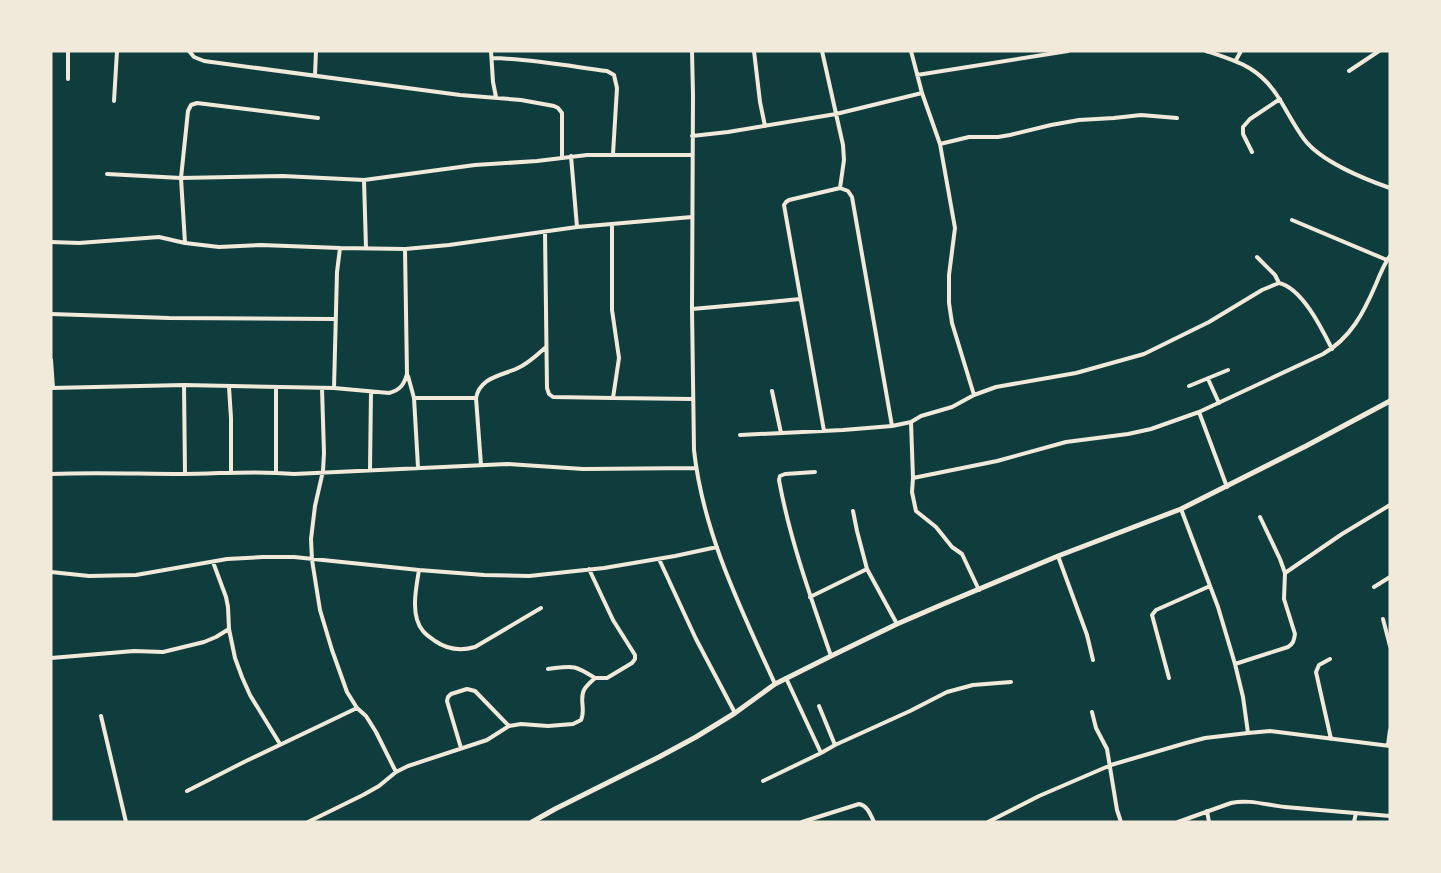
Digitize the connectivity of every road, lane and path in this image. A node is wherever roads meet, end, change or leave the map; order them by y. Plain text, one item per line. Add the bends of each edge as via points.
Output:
1 (68, 51) edge
2 (116, 51) edge
3 (189, 51) edge
4 (316, 51) edge
5 (491, 51) edge
6 (692, 51) edge
7 (754, 51) edge
8 (822, 51) edge
9 (910, 51) edge
10 (1068, 51) edge
11 (1206, 51) edge
12 (1241, 51) edge
13 (1379, 51) edge
14 (492, 58) junction
15 (1236, 60) junction
16 (1349, 72) dead end
17 (315, 75) junction
18 (917, 75) junction
19 (68, 79) dead end
20 (922, 93) junction
21 (496, 97) junction
22 (1280, 98) junction
23 (114, 101) dead end
24 (836, 114) junction
25 (318, 118) dead end
26 (1177, 118) dead end
27 (765, 126) junction
28 (692, 136) junction
29 (940, 144) junction
30 (1252, 152) dead end
31 (613, 154) junction
32 (692, 155) junction
33 (570, 156) junction
34 (562, 157) junction
35 (108, 174) dead end
36 (181, 178) junction
37 (364, 180) junction
38 (840, 188) junction
39 (1390, 188) edge
40 (692, 217) junction
41 (1292, 220) dead end
42 (612, 224) junction
43 (577, 228) junction
44 (545, 232) junction
45 (51, 242) edge
46 (185, 243) junction
47 (340, 248) junction
48 (366, 248) junction
49 (405, 249) junction
50 (1390, 256) edge
51 (1257, 257) dead end
52 (1387, 260) junction
53 (1279, 283) junction
54 (800, 298) junction
55 (692, 309) junction
56 (51, 314) edge
57 (335, 319) junction
58 (547, 346) junction
59 (1332, 349) junction
60 (51, 360) edge
61 (1228, 370) dead end
62 (407, 374) junction
63 (1208, 379) junction
64 (184, 385) junction
65 (1189, 386) dead end
66 (229, 387) junction
67 (276, 387) junction
68 (52, 388) edge
69 (322, 388) junction
70 (334, 388) junction
71 (772, 391) dead end
72 (371, 392) junction
73 (974, 395) junction
74 (414, 398) junction
75 (476, 398) junction
76 (613, 398) junction
77 (693, 399) junction
78 (1390, 401) edge
79 (1219, 402) junction
80 (1199, 412) junction
81 (911, 422) junction
82 (892, 426) junction
83 (824, 430) junction
84 (781, 433) junction
85 (740, 435) dead end
86 (481, 465) junction
87 (418, 467) junction
88 (696, 468) junction
89 (370, 469) junction
90 (323, 471) junction
91 (231, 472) junction
92 (276, 472) junction
93 (814, 472) dead end
94 (51, 474) edge
95 (185, 474) junction
96 (913, 478) junction
97 (1227, 487) junction
98 (1390, 505) edge
99 (1181, 509) junction
100 (853, 511) dead end
101 (1260, 517) dead end
102 (717, 547) junction
103 (1058, 556) junction
104 (659, 559) junction
105 (312, 560) junction
106 (213, 562) junction
107 (867, 569) junction
108 (419, 570) junction
109 (589, 570) junction
110 (51, 572) edge
111 (1285, 573) junction
112 (1390, 577) edge
113 (1210, 586) junction
114 (1374, 587) dead end
115 (979, 590) junction
116 (810, 597) junction
117 (541, 608) dead end
118 (1383, 619) dead end
119 (897, 624) junction
120 (229, 629) junction
121 (1390, 646) edge
122 (831, 656) junction
123 (51, 658) edge
124 (1330, 659) dead end
125 (1093, 660) dead end
126 (1235, 664) junction
127 (548, 669) dead end
128 (595, 678) junction
129 (786, 678) junction
130 (1169, 678) dead end
131 (1011, 682) dead end
132 (775, 684) junction
133 (820, 706) dead end
134 (357, 708) junction
135 (1092, 712) dead end
136 (734, 713) junction
137 (101, 716) dead end
138 (508, 726) junction
139 (1390, 730) edge
140 (1248, 733) junction
141 (1331, 739) junction
142 (280, 744) junction
143 (835, 745) junction
144 (1389, 745) edge
145 (461, 748) junction
146 (821, 753) junction
147 (1111, 765) junction
148 (396, 772) junction
149 (763, 781) dead end
150 (187, 791) dead end
151 (1207, 812) junction
152 (1356, 813) junction
153 (1002, 814) junction
154 (1390, 816) edge
155 (126, 822) edge
156 (308, 822) edge
157 (532, 822) edge
158 (802, 822) edge
159 (874, 822) edge
160 (988, 822) edge
161 (1004, 822) edge
162 (1121, 822) edge
163 (1178, 822) edge
164 (1209, 822) edge
165 (1354, 822) edge

1 - 19 street
2 - 23 street
3 - 17 street via 204,61
4 - 17 street
5 - 14 street
6 - 28 street
7 - 27 street
8 - 24 street
9 - 18 street
10 - 18 street
11 - 15 street
12 - 15 street
13 - 16 street
14 - 21 street
14 - 31 street via 552,63 607,71 614,75 617,88
15 - 22 street via 1258,72
17 - 21 street
18 - 20 street
20 - 24 street
20 - 29 street
21 - 34 street via 558,108 563,117
22 - 30 street via 1243,127
22 - 39 street via 1304,140 1318,152
24 - 27 street
24 - 38 street via 844,152
25 - 36 street via 197,103 191,105
26 - 29 street via 1141,115 1079,120 1010,135 969,137
27 - 28 street
28 - 32 street
29 - 73 street via 955,228 949,275 950,313
31 - 32 street
31 - 33 street
32 - 40 street
33 - 34 street
33 - 43 street
34 - 37 street
35 - 36 street
36 - 37 street via 282,176
36 - 46 street
37 - 48 street
38 - 54 street via 789,200 784,205
38 - 82 street via 852,197
40 - 42 street
40 - 55 street
41 - 52 street
42 - 43 street
42 - 76 street via 612,310 618,358
43 - 44 street
44 - 49 street
44 - 58 street
45 - 46 street via 159,237
46 - 47 street via 220,247
47 - 48 street
47 - 57 street
48 - 49 street
49 - 62 street
50 - 52 street
51 - 53 street
52 - 59 street via 1364,311 1345,338
53 - 59 street via 1290,287 1312,312
53 - 73 street via 1144,354 1076,373 1010,384
54 - 55 street
54 - 83 street
55 - 77 street
56 - 57 street
57 - 70 street
58 - 75 street via 519,368 486,380
58 - 76 street via 549,394 553,397
59 - 79 street
60 - 68 street
61 - 63 street
62 - 72 street via 403,385 395,391
62 - 74 street
63 - 65 street
63 - 79 street
64 - 66 street
64 - 68 street
64 - 95 street
66 - 67 street
66 - 91 street
67 - 69 street
67 - 92 street
69 - 70 street
69 - 90 street
70 - 72 street
71 - 84 street
72 - 89 street
73 - 81 street via 958,405
74 - 75 street
74 - 87 street
75 - 86 street
76 - 77 street
77 - 88 street
78 - 97 main road
79 - 80 street
80 - 96 street via 1151,429 1066,442 997,462
80 - 97 street
81 - 82 street
81 - 96 street
82 - 83 street
83 - 84 street
84 - 85 street
86 - 87 street
86 - 88 street via 583,469
87 - 89 street
88 - 102 street
89 - 90 street
90 - 92 street
90 - 105 street via 312,530
91 - 92 street
91 - 95 street
93 - 116 street via 785,474 779,480
94 - 95 street
96 - 115 street via 916,511 962,554
97 - 99 main road
98 - 111 street
99 - 103 main road
99 - 113 street
100 - 107 street
101 - 111 street
102 - 104 street
102 - 132 street
103 - 115 main road
103 - 125 street
104 - 109 street
104 - 136 street
105 - 106 street via 263,557
105 - 108 street
105 - 134 street via 320,610 332,650 346,692
106 - 110 street via 120,576
106 - 120 street via 226,597
107 - 116 street
107 - 119 street
108 - 109 street via 529,576
108 - 117 street via 415,602 419,624 441,645 465,650 475,647
109 - 128 street via 613,620 635,655 632,663 607,678
111 - 126 street via 1284,599 1294,640 1288,647
112 - 114 street
113 - 126 street
113 - 130 street via 1156,610 1152,615
115 - 119 main road
116 - 122 street
118 - 121 street
119 - 122 main road
120 - 123 street via 204,642 163,652 134,651
120 - 142 street via 242,678
122 - 129 main road
124 - 141 street via 1319,665 1316,672
126 - 140 street via 1244,697
127 - 128 street via 573,666
128 - 138 street via 583,692 584,714 580,721 548,726
129 - 132 main road
129 - 146 street
131 - 143 street via 973,685 946,692
132 - 136 main road
133 - 143 street
134 - 142 street
134 - 148 street via 376,732
135 - 147 street
136 - 157 main road via 659,757
137 - 155 street
138 - 145 street via 487,740
138 - 145 street via 475,691 467,689 451,694 446,701
139 - 144 street
140 - 141 street via 1270,731
140 - 147 street via 1206,738
141 - 144 street
142 - 150 street
143 - 146 street
145 - 148 street
146 - 149 street
147 - 153 street
147 - 162 street
148 - 156 street via 379,786
151 - 152 street via 1248,801
151 - 163 street
151 - 164 street
152 - 154 street
152 - 165 street
153 - 160 street
153 - 161 street
158 - 159 street via 859,804 868,809

